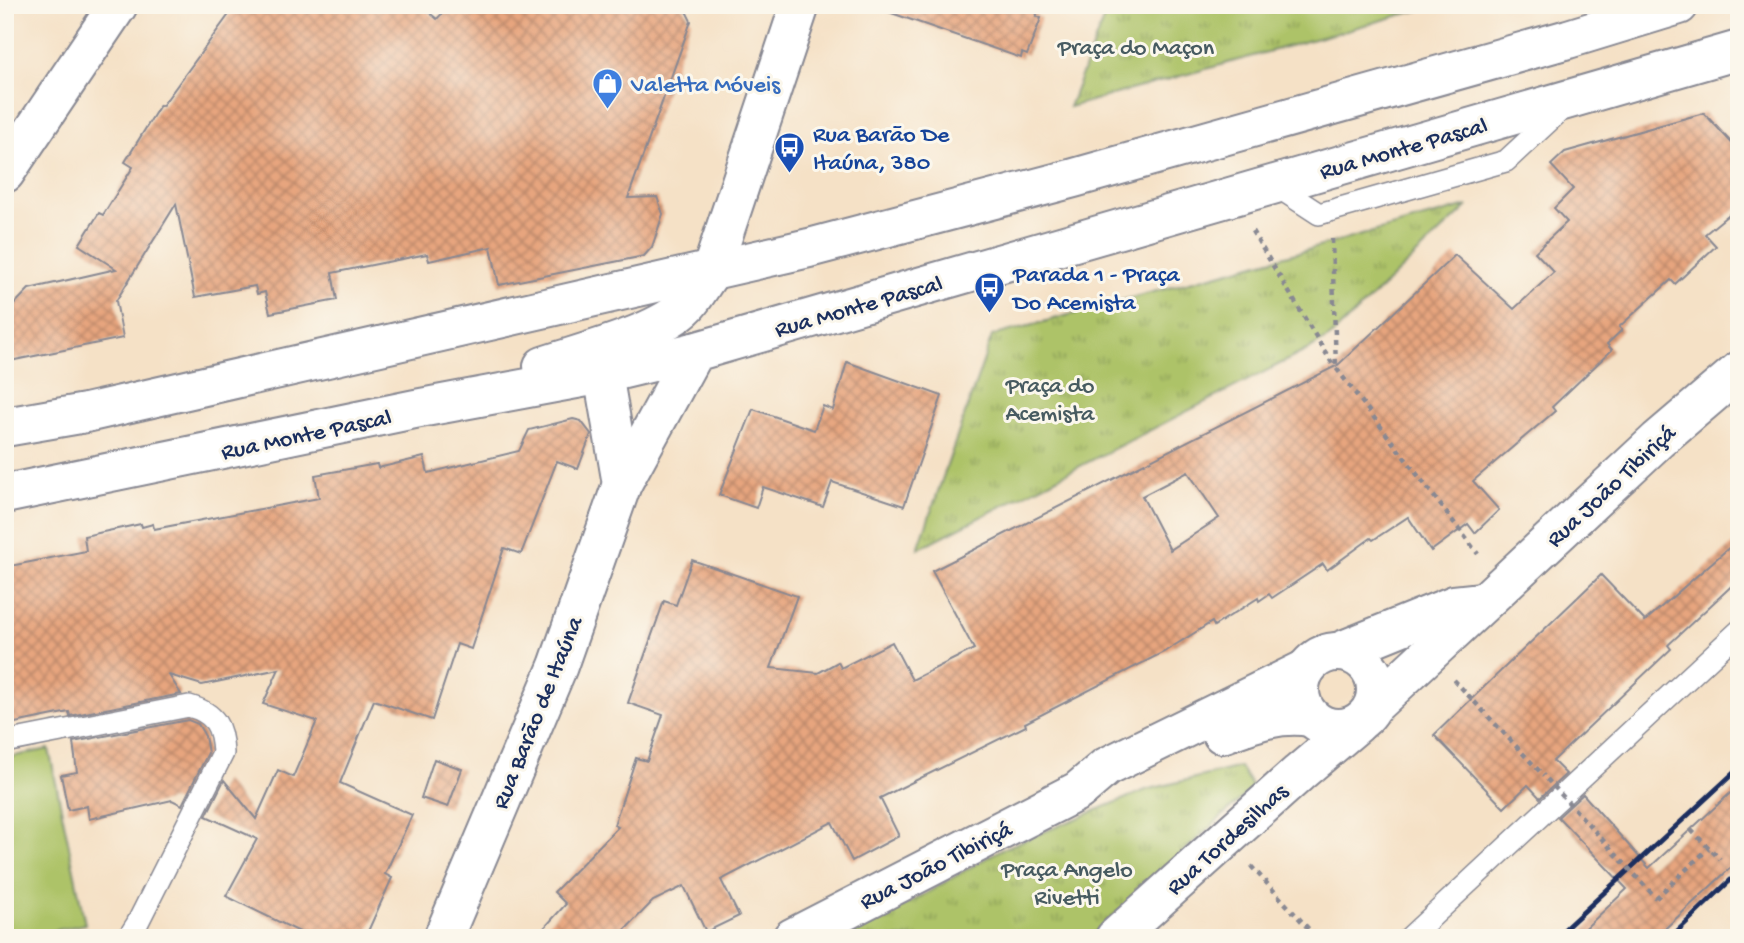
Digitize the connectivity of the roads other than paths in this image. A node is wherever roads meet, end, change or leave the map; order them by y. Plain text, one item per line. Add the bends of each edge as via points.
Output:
1 (118, 5) edge
2 (800, 5) edge
3 (1679, 5) edge
4 (1739, 50) edge
5 (5, 173) edge
6 (710, 272) junction
7 (694, 352) junction
8 (1739, 372) edge
9 (603, 374) junction
10 (415, 410) junction
11 (5, 427) edge
12 (622, 484) junction
13 (5, 494) edge
14 (1484, 602) junction
15 (1739, 631) edge
16 (1322, 661) junction
17 (1340, 718) junction
18 (5, 742) edge
19 (1077, 791) junction
20 (128, 938) edge
21 (443, 938) edge
22 (792, 938) edge
23 (1115, 938) edge
24 (1409, 938) edge

1 - 5 main road
2 - 6 main road
3 - 6 main road via 1074,178
4 - 7 main road, Rua Monte Pascal
6 - 10 main road via 689,303 654,328
6 - 11 main road via 86,413
7 - 9 main road, Rua Monte Pascal
7 - 12 main road, Rua Barão de Itaúna
8 - 14 main road, Rua João Tibiriçá via 1658,440
9 - 10 main road, Rua Monte Pascal
9 - 12 main road, Rua Barão de Itaúna
10 - 13 main road, Rua Monte Pascal
12 - 21 main road, Rua Barão de Itaúna via 558,666
14 - 16 main road, Rua João Tibiriçá via 1454,605
14 - 17 main road, Rua João Tibiriçá
15 - 24 lane
16 - 17 main road via 1300,681 1303,707
16 - 17 main road via 1351,653 1362,659 1376,680
16 - 19 main road, Rua João Tibiriçá via 1106,767
17 - 19 main road, Rua João Tibiriçá via 1290,714 1255,721 1115,782
17 - 23 main road, Rua Tordesilhas via 1306,766
18 - 20 lane via 189,706 205,710 216,721 223,752
19 - 22 main road, Rua João Tibiriçá

